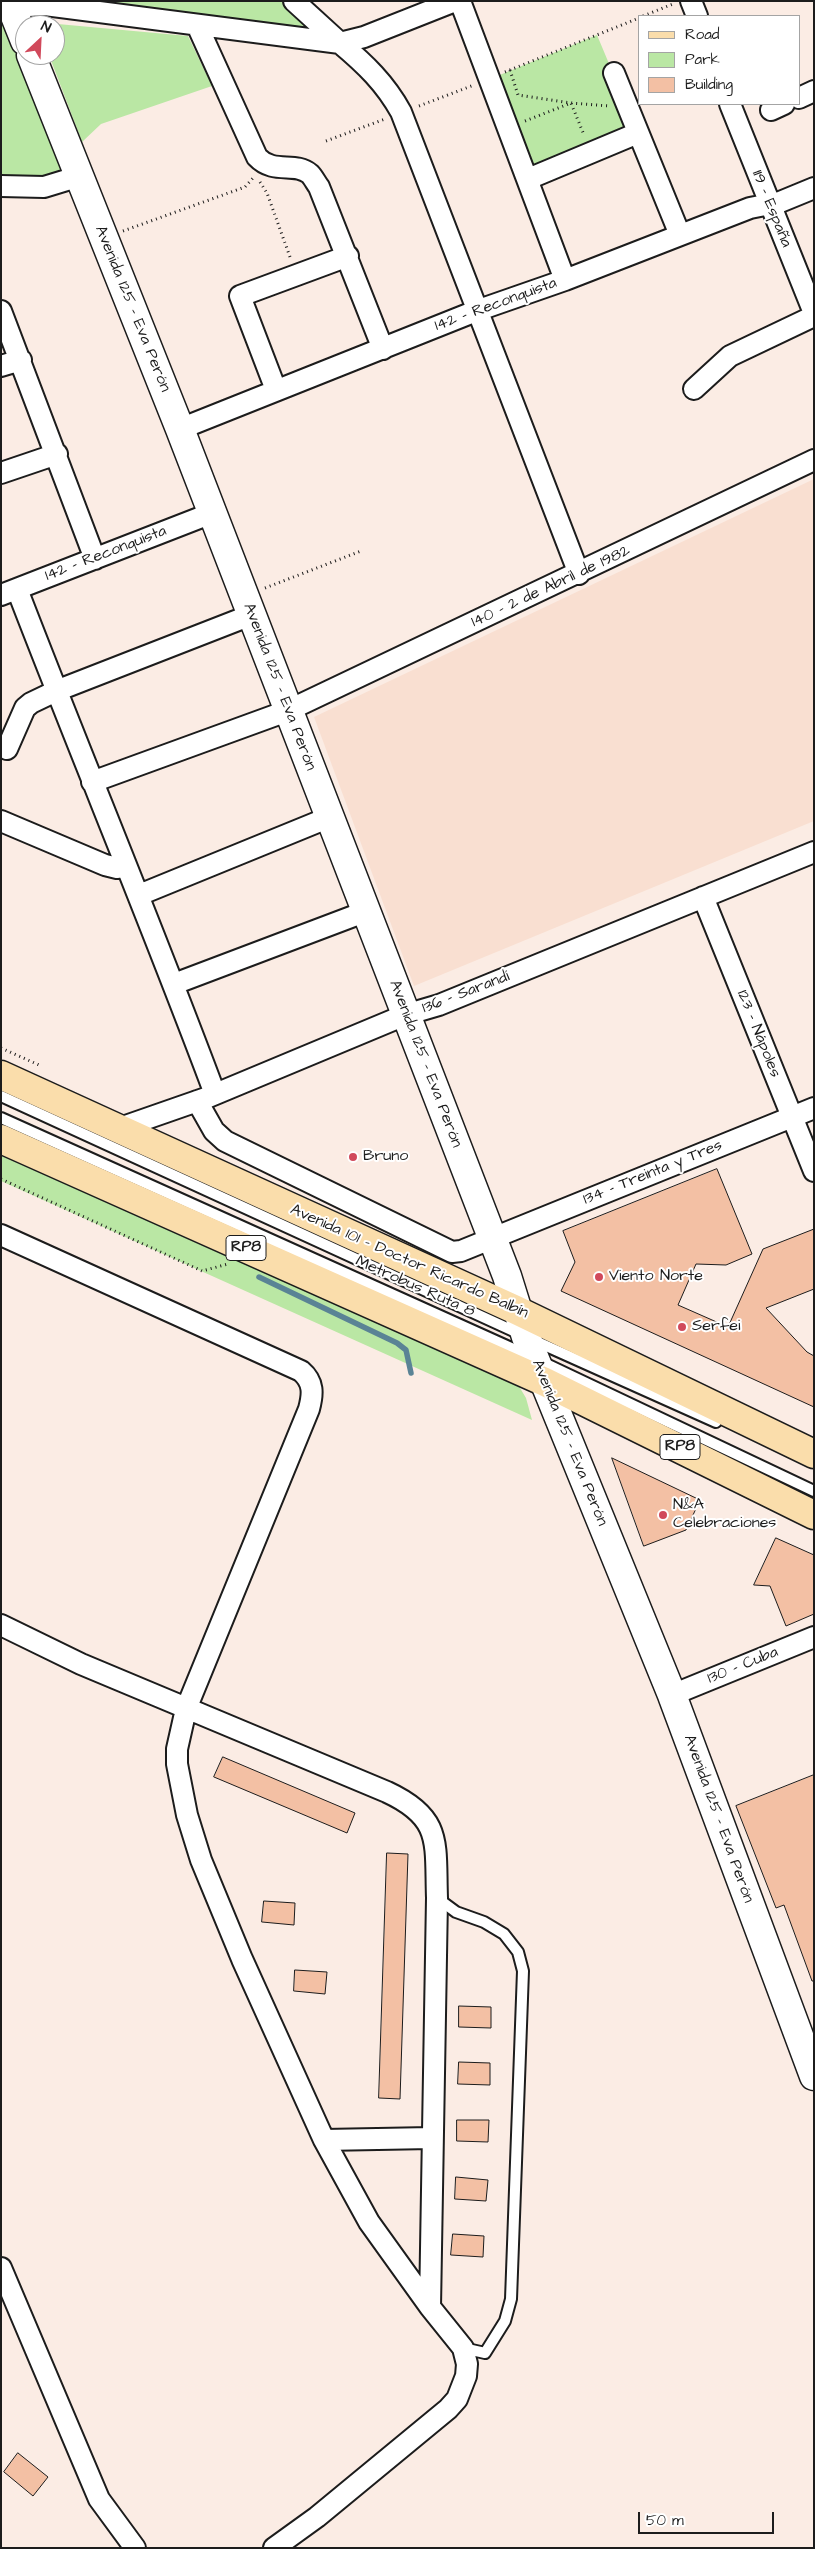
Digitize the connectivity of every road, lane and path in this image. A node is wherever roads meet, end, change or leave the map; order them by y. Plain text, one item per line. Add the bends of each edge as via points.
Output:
1 (294, 1) edge
2 (455, 1) edge
3 (460, 1) edge
4 (680, 1) edge
5 (691, 1) edge
6 (10, 4) edge
7 (645, 15) edge
8 (696, 15) edge
9 (15, 16) edge
10 (638, 18) edge
11 (197, 25) junction
12 (340, 42) junction
13 (35, 65) edge
14 (510, 70) junction
15 (614, 73) dead end
16 (490, 79) junction
17 (814, 91) edge
18 (800, 98) edge
19 (571, 103) junction
20 (730, 105) edge
21 (628, 108) junction
22 (508, 128) junction
23 (638, 133) junction
24 (592, 153) junction
25 (80, 176) junction
26 (528, 179) junction
27 (1, 186) edge
28 (814, 188) edge
29 (769, 204) junction
30 (680, 235) junction
31 (104, 238) junction
32 (348, 256) junction
33 (297, 274) junction
34 (565, 280) junction
35 (1, 311) edge
36 (476, 311) junction
37 (814, 315) edge
38 (384, 349) junction
39 (21, 360) junction
40 (1, 366) edge
41 (694, 389) dead end
42 (276, 390) junction
43 (180, 429) junction
44 (56, 454) junction
45 (814, 460) edge
46 (1, 473) edge
47 (212, 513) junction
48 (361, 551) dead end
49 (94, 558) junction
50 (579, 574) junction
51 (9, 592) edge
52 (247, 606) junction
53 (56, 691) junction
54 (287, 711) junction
55 (8, 749) dead end
56 (92, 782) junction
57 (330, 817) junction
58 (1, 821) edge
59 (814, 852) edge
60 (126, 866) junction
61 (138, 895) junction
62 (704, 897) junction
63 (367, 910) junction
64 (174, 984) junction
65 (405, 1015) junction
66 (1, 1075) edge
67 (1, 1096) edge
68 (206, 1098) junction
69 (814, 1108) edge
70 (792, 1117) junction
71 (1, 1118) edge
72 (117, 1129) junction
73 (1, 1138) edge
74 (814, 1171) edge
75 (1, 1236) edge
76 (492, 1237) junction
77 (516, 1310) junction
78 (535, 1359) junction
79 (730, 1428) dead end
80 (814, 1454) edge
81 (814, 1491) edge
82 (814, 1515) edge
83 (1, 1626) edge
84 (814, 1637) edge
85 (672, 1695) junction
86 (186, 1709) junction
87 (437, 1898) junction
88 (814, 2076) edge
89 (431, 2138) junction
90 (324, 2140) junction
91 (1, 2268) edge
92 (430, 2307) junction
93 (463, 2348) junction
94 (135, 2548) edge
95 (274, 2548) edge

1 - 12 street
2 - 12 street via 364,37
3 - 16 street
4 - 7 path
5 - 8 street
6 - 9 street
6 - 11 street via 45,5
10 - 14 path
11 - 12 street
11 - 32 street via 257,157 264,165 310,174 319,187
12 - 36 street via 376,75 401,112
13 - 25 street, Avenida 125 - Eva Perón
14 - 16 path
14 - 19 path via 518,95
15 - 21 street
16 - 22 street
17 - 18 street
19 - 21 path
19 - 22 path
19 - 24 path
20 - 29 street, 119 - España
21 - 23 street
22 - 26 street
23 - 24 street
23 - 30 street
24 - 26 street
25 - 27 street via 44,187
25 - 31 street, Avenida 125 - Eva Perón
26 - 34 street
28 - 29 street, 142 - Reconquista
29 - 30 street, 142 - Reconquista
29 - 37 street, 119 - España
30 - 34 street, 142 - Reconquista
31 - 33 path via 245,187 256,175 267,193
31 - 43 street, Avenida 125 - Eva Perón
32 - 33 street
32 - 38 street
33 - 42 street via 240,296
34 - 36 street, 142 - Reconquista
35 - 39 street
36 - 38 street, 142 - Reconquista
36 - 50 street
37 - 41 street via 730,356
38 - 42 street, 142 - Reconquista
39 - 40 street
39 - 44 street
42 - 43 street, 142 - Reconquista
43 - 47 street, Avenida 125 - Eva Perón
44 - 46 street
44 - 49 street
45 - 50 street, 140 - 2 de Abril de 1982
47 - 49 street, 142 - Reconquista
47 - 52 street, Avenida 125 - Eva Perón
48 - 52 path
49 - 51 street, 142 - Reconquista
50 - 54 street, 140 - 2 de Abril de 1982
51 - 53 street, 134 - Treinta y Tres
52 - 53 street
52 - 54 street, Avenida 125 - Eva Perón
53 - 55 street via 26,708
53 - 56 street, 134 - Treinta y Tres
54 - 56 street, 140 - 2 de Abril de 1982
54 - 57 street, Avenida 125 - Eva Perón
56 - 60 street, 134 - Treinta y Tres
57 - 61 street
57 - 63 street, Avenida 125 - Eva Perón
58 - 60 street via 105,865
59 - 62 street, 136 - Sarandí
60 - 61 street, 134 - Treinta y Tres
61 - 64 street, 134 - Treinta y Tres
62 - 65 street, 136 - Sarandí via 438,1005
62 - 70 street, 123 - Nápoles
63 - 64 street
63 - 65 street, Avenida 125 - Eva Perón
64 - 68 street, 134 - Treinta y Tres
65 - 68 street, 136 - Sarandí
65 - 76 street, Avenida 125 - Eva Perón
66 - 72 main road, Avenida 101 - Doctor Ricardo Balbín
67 - 78 lane, Metrobus Ruta 8
68 - 72 street, 136 - Sarandí
68 - 76 street, 134 - Treinta y Tres via 214,1131 225,1141 439,1247 452,1252 461,1251
69 - 70 street, 134 - Treinta y Tres
70 - 74 street, 123 - Nápoles
70 - 76 street, 134 - Treinta y Tres
71 - 78 lane, Metrobus Ruta 8
72 - 77 main road, Avenida 101 - Doctor Ricardo Balbín
73 - 78 main road, RP8
75 - 86 street via 301,1371 311,1385 313,1393 309,1409
76 - 77 street, Avenida 125 - Eva Perón
77 - 78 street, Avenida 125 - Eva Perón
77 - 80 main road, Avenida 101 - Doctor Ricardo Balbín
78 - 79 lane, Metrobus Ruta 8
78 - 81 lane, Metrobus Ruta 8
78 - 82 main road, RP8
78 - 85 street, Avenida 125 - Eva Perón
83 - 86 street
84 - 85 street, 130 - Cuba
85 - 88 street, Avenida 125 - Eva Perón
86 - 87 street via 415,1807 431,1828
86 - 90 street via 177,1764 187,1815 201,1860
87 - 89 street
87 - 93 lane via 456,1912 484,1922 504,1934 518,1952 523,1972 511,2299 506,2321 485,2353
89 - 90 street
89 - 92 street
90 - 92 street via 369,2222
91 - 94 street via 99,2499
92 - 93 street
93 - 95 street via 467,2370 457,2399 317,2517

